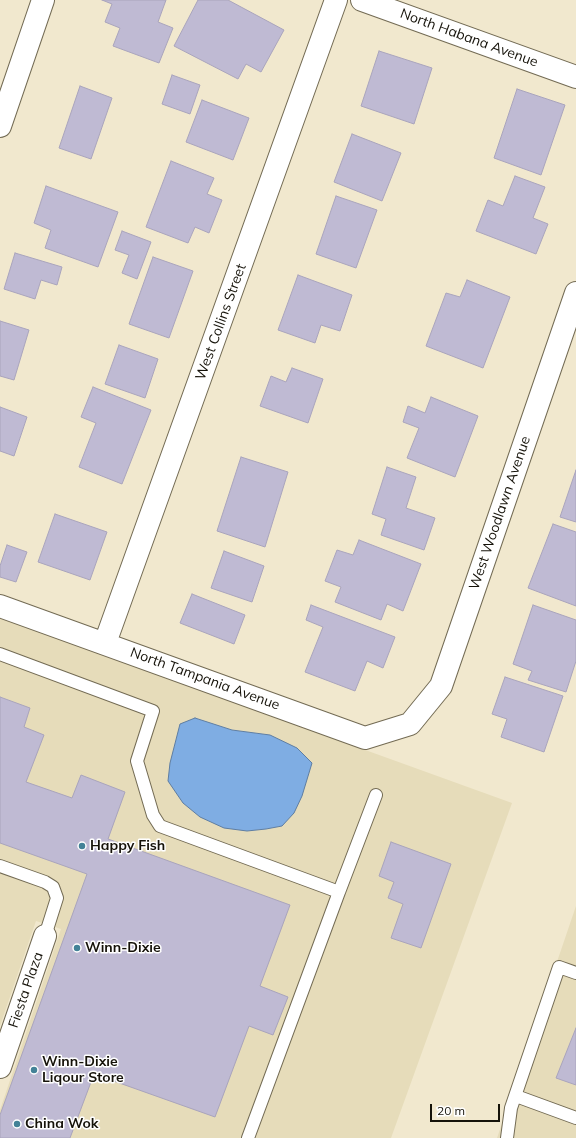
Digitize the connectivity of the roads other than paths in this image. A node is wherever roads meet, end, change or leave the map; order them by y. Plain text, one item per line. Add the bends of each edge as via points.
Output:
1 (43, 0) edge
2 (336, 0) edge
3 (362, 0) edge
4 (576, 77) edge
5 (0, 126) edge
6 (576, 293) edge
7 (0, 606) edge
8 (105, 643) junction
9 (0, 654) edge
10 (410, 724) joint
11 (376, 795) dead end
12 (0, 866) edge
13 (339, 892) junction
14 (45, 936) joint
15 (576, 973) edge
16 (0, 1067) edge
17 (516, 1096) junction
18 (576, 1118) edge
19 (248, 1138) edge
20 (507, 1138) edge

1 - 5 street
2 - 8 street, West Collins Street
3 - 4 street, North Habana Avenue
6 - 10 street, West Woodlawn Avenue via 441,686
7 - 8 street, North Tampania Avenue
8 - 10 street, North Tampania Avenue via 365,738
9 - 13 lane via 153,711 137,761 153,815 160,826
11 - 13 lane
12 - 14 lane via 53,887 57,898
13 - 19 lane
14 - 16 street, Fiesta Plaza
15 - 17 lane via 559,967
17 - 18 lane
17 - 20 lane via 511,1108

